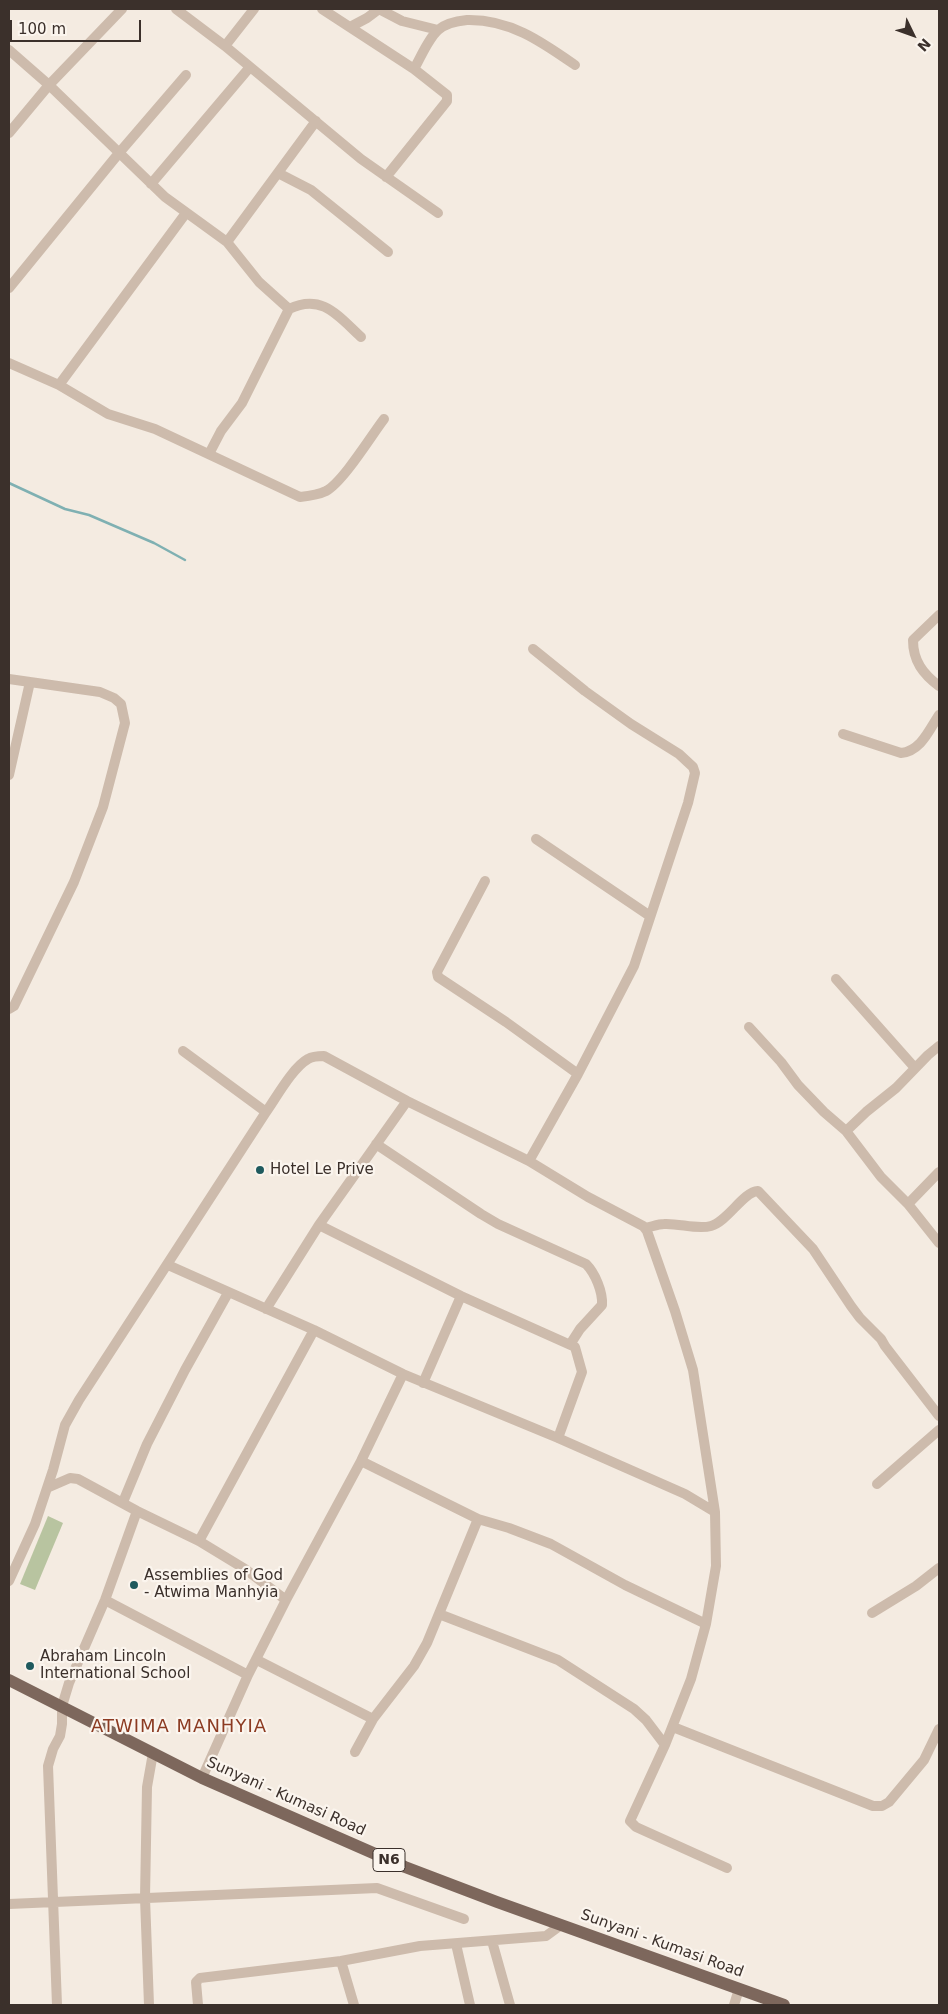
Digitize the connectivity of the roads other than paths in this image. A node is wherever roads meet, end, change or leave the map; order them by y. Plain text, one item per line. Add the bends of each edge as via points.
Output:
1 (122, 9) edge
2 (176, 9) edge
3 (254, 9) edge
4 (322, 9) edge
5 (379, 9) edge
6 (350, 27) junction
7 (438, 30) junction
8 (225, 46) junction
9 (9, 50) edge
10 (576, 65) dead end
11 (250, 67) junction
12 (414, 69) junction
13 (186, 75) dead end
14 (49, 85) junction
15 (316, 120) junction
16 (9, 133) edge
17 (119, 153) junction
18 (278, 173) junction
19 (386, 177) junction
20 (151, 184) junction
21 (186, 213) junction
22 (438, 213) dead end
23 (227, 242) junction
24 (388, 252) dead end
25 (9, 288) edge
26 (289, 310) junction
27 (361, 337) dead end
28 (9, 362) edge
29 (59, 385) junction
30 (384, 419) dead end
31 (208, 454) junction
32 (939, 615) edge
33 (533, 649) dead end
34 (9, 679) edge
35 (30, 682) junction
36 (939, 686) edge
37 (939, 715) edge
38 (843, 734) dead end
39 (9, 775) edge
40 (536, 839) dead end
41 (485, 880) dead end
42 (650, 916) junction
43 (836, 979) dead end
44 (9, 1009) edge
45 (749, 1027) dead end
46 (939, 1046) edge
47 (183, 1052) dead end
48 (915, 1068) junction
49 (578, 1074) junction
50 (407, 1101) junction
51 (266, 1112) junction
52 (846, 1131) junction
53 (376, 1144) junction
54 (529, 1161) junction
55 (939, 1172) edge
56 (908, 1204) junction
57 (319, 1225) junction
58 (645, 1228) junction
59 (939, 1243) edge
60 (168, 1265) junction
61 (228, 1293) junction
62 (461, 1296) junction
63 (266, 1309) junction
64 (314, 1330) junction
65 (571, 1343) junction
66 (403, 1374) junction
67 (423, 1383) junction
68 (939, 1416) edge
69 (939, 1430) edge
70 (558, 1438) junction
71 (361, 1461) junction
72 (877, 1484) dead end
73 (47, 1488) junction
74 (123, 1502) junction
75 (138, 1511) junction
76 (715, 1512) junction
77 (478, 1519) junction
78 (198, 1541) junction
79 (939, 1568) edge
80 (9, 1581) edge
81 (105, 1600) junction
82 (286, 1600) junction
83 (872, 1613) dead end
84 (439, 1614) junction
85 (706, 1624) junction
86 (257, 1660) junction
87 (248, 1675) junction
88 (9, 1680) edge
89 (62, 1706) junction
90 (373, 1719) junction
91 (672, 1728) junction
92 (939, 1729) edge
93 (665, 1745) junction
94 (355, 1752) dead end
95 (154, 1753) junction
96 (202, 1778) junction
97 (727, 1868) dead end
98 (146, 1898) junction
99 (54, 1902) junction
100 (9, 1904) edge
101 (464, 1919) dead end
102 (560, 1925) junction
103 (492, 1941) junction
104 (456, 1944) junction
105 (341, 1962) junction
106 (739, 1990) junction
107 (58, 2005) edge
108 (149, 2005) edge
109 (198, 2005) edge
110 (354, 2005) edge
111 (470, 2005) edge
112 (510, 2005) edge
113 (734, 2005) edge
114 (784, 2005) edge

1 - 14 street
2 - 8 street
3 - 8 street
4 - 6 street
5 - 6 street
5 - 7 street via 402,21
6 - 12 street
7 - 10 street via 461,21 506,25 536,38
7 - 12 street
8 - 11 street
9 - 14 street
11 - 15 street
11 - 20 street
12 - 19 street via 447,95 447,102
13 - 17 street
14 - 16 street
14 - 17 street
15 - 18 street
15 - 19 street
17 - 20 street
17 - 25 street
18 - 23 street
18 - 24 street via 310,190
19 - 22 street
20 - 21 street
21 - 23 street
21 - 29 street
23 - 26 street via 255,278
26 - 27 street via 301,303 316,303 334,313
26 - 31 street via 242,403
28 - 29 street
29 - 31 street via 108,414 155,429
30 - 31 street via 338,481 315,496 300,497
32 - 36 street via 913,640 913,654 925,676
33 - 42 street via 584,691 679,754 693,767 694,780 688,803
34 - 35 street
35 - 39 street
35 - 44 street via 100,692 114,698 121,704 125,723 103,807 74,882 14,1006
37 - 38 street via 915,750 907,752 901,753
40 - 42 street
41 - 49 street via 437,972 438,977
42 - 49 street via 634,966
43 - 48 street
45 - 52 street via 798,1085
46 - 48 street
47 - 51 street
48 - 52 street
49 - 54 street
50 - 51 street via 324,1056 314,1056 297,1070
50 - 53 street
50 - 54 street
51 - 60 street
52 - 56 street via 881,1177
53 - 57 street
53 - 65 street via 498,1224 586,1264 594,1274 603,1300
54 - 58 street
55 - 56 street
56 - 59 street
57 - 62 street
57 - 63 street
58 - 68 street via 664,1224 712,1226 751,1193 758,1191 813,1249 860,1318 881,1339
58 - 76 street via 693,1370
60 - 61 street
60 - 73 street via 65,1425
61 - 63 street
61 - 74 street via 147,1444
62 - 65 street
62 - 67 street
63 - 64 street
64 - 66 street
64 - 78 street
65 - 70 street via 578,1354 582,1372
66 - 67 street
66 - 71 street
67 - 70 street
69 - 72 street
70 - 76 street via 685,1494
71 - 77 street
71 - 82 street
73 - 74 street via 70,1478 78,1479
73 - 80 street via 35,1524
74 - 75 street
75 - 78 street
75 - 81 street
76 - 85 street via 716,1566
77 - 84 street
77 - 85 street via 550,1544
78 - 82 street
79 - 83 street
81 - 87 street
81 - 89 street
82 - 86 street
84 - 90 street via 414,1666
84 - 93 street via 558,1660 634,1708
85 - 91 street via 691,1679
86 - 87 street
86 - 90 street
87 - 96 street
88 - 89 main road, Sunyani - Kumasi Road / N6
89 - 95 main road, Sunyani - Kumasi Road / N6
89 - 99 street via 60,1736 48,1766
90 - 94 street
91 - 92 street via 873,1806 889,1802 924,1760
91 - 93 street
93 - 97 street via 630,1821 632,1825
95 - 96 main road, Sunyani - Kumasi Road / N6
95 - 98 street via 146,1787
96 - 102 main road, Sunyani - Kumasi Road / N6 via 405,1867
98 - 99 street
98 - 101 street via 377,1888
98 - 108 street
99 - 100 street
99 - 107 street
102 - 103 street via 546,1936
102 - 106 main road, Sunyani - Kumasi Road / N6
103 - 104 street
103 - 112 street
104 - 105 street via 420,1946
104 - 111 street
105 - 109 street via 200,1978 196,1982
105 - 110 street
106 - 113 street
106 - 114 main road, Sunyani - Kumasi Road / N6

